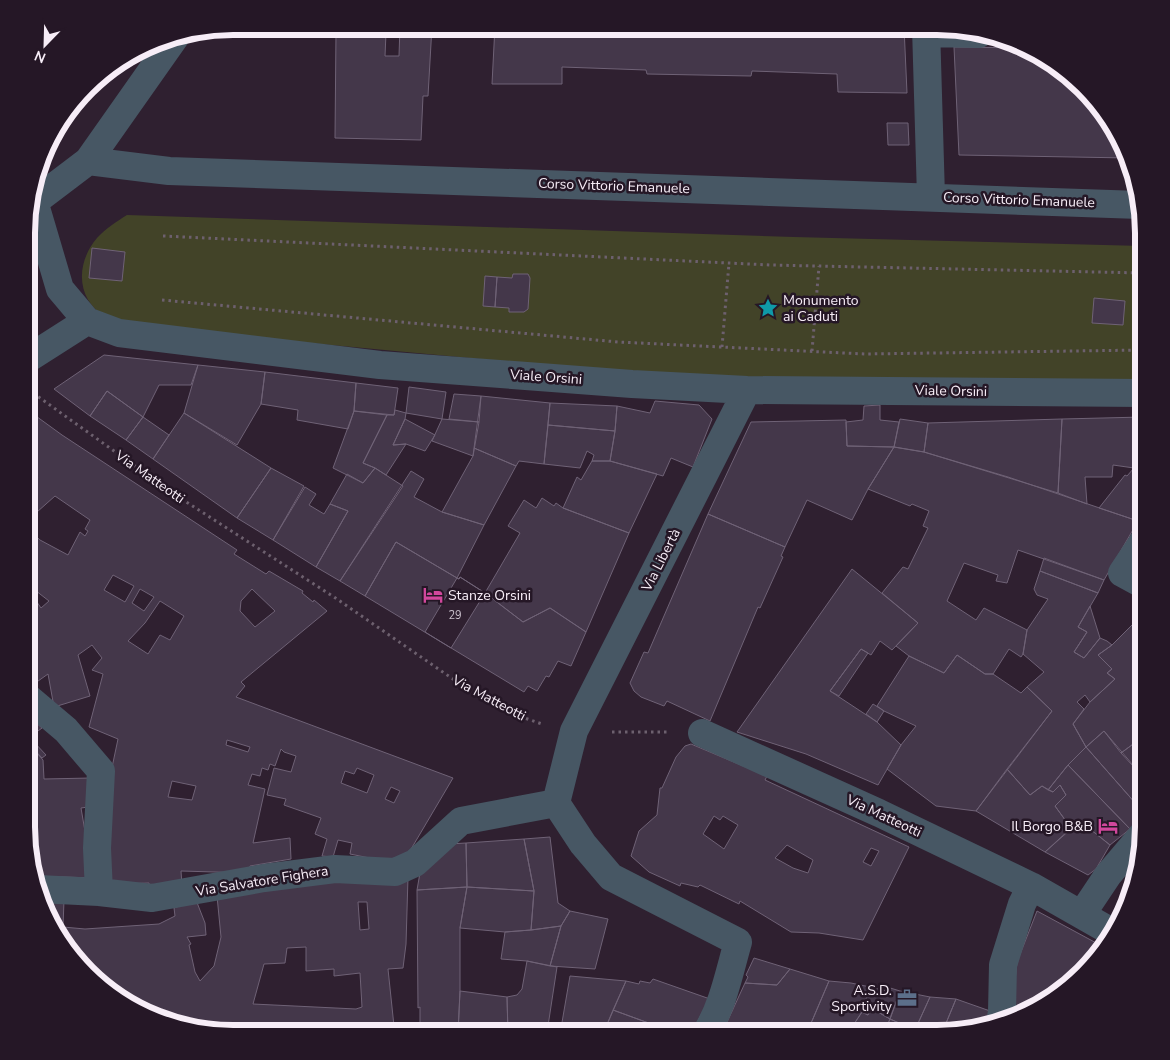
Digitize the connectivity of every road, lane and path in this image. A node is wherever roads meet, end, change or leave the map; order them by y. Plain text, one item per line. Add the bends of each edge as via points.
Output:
1 (926, 35) edge
2 (169, 46) edge
3 (88, 161) junction
4 (931, 197) junction
5 (38, 198) edge
6 (1133, 205) edge
7 (36, 215) edge
8 (163, 236) dead end
9 (729, 263) junction
10 (819, 266) junction
11 (1135, 274) edge
12 (162, 300) dead end
13 (87, 321) junction
14 (722, 348) junction
15 (1135, 350) edge
16 (812, 351) junction
17 (35, 354) edge
18 (747, 390) junction
19 (1135, 393) edge
20 (35, 394) edge
21 (35, 704) edge
22 (574, 731) junction
23 (702, 733) joint
24 (556, 803) junction
25 (1134, 844) edge
26 (1031, 886) junction
27 (45, 889) edge
28 (99, 892) junction
29 (1082, 914) junction
30 (1106, 929) edge
31 (1002, 1014) edge
32 (711, 1025) edge

1 - 4 street
2 - 3 street
3 - 4 street, Corso Vittorio Emanuele via 169,172
3 - 5 street
4 - 6 street, Corso Vittorio Emanuele
7 - 13 street, Viale Orsini via 60,290
8 - 9 path
9 - 10 path
9 - 14 path
10 - 11 path
10 - 16 path
12 - 14 path via 618,342
13 - 17 street
13 - 18 street, Viale Orsini via 120,333 380,365
14 - 16 path
15 - 16 path via 865,354
18 - 19 street, Viale Orsini
18 - 22 street, Via Libertà
20 - 22 path, Via Matteotti via 177,496 334,597 466,688 513,714
21 - 28 street via 66,730 101,771 97,848
22 - 23 path, Via Matteotti
22 - 24 street, Via Libertà
23 - 26 street, Via Matteotti via 880,813
24 - 28 street, Via Salvatore Fighera via 460,821 415,863 395,872 335,869 152,898
24 - 32 street via 583,844 611,877 738,942
25 - 29 street via 1108,875
26 - 29 street, Via Matteotti
26 - 31 street via 1022,904 1003,966
27 - 28 street, Via Salvatore Fighera
29 - 30 street, Via Matteotti

